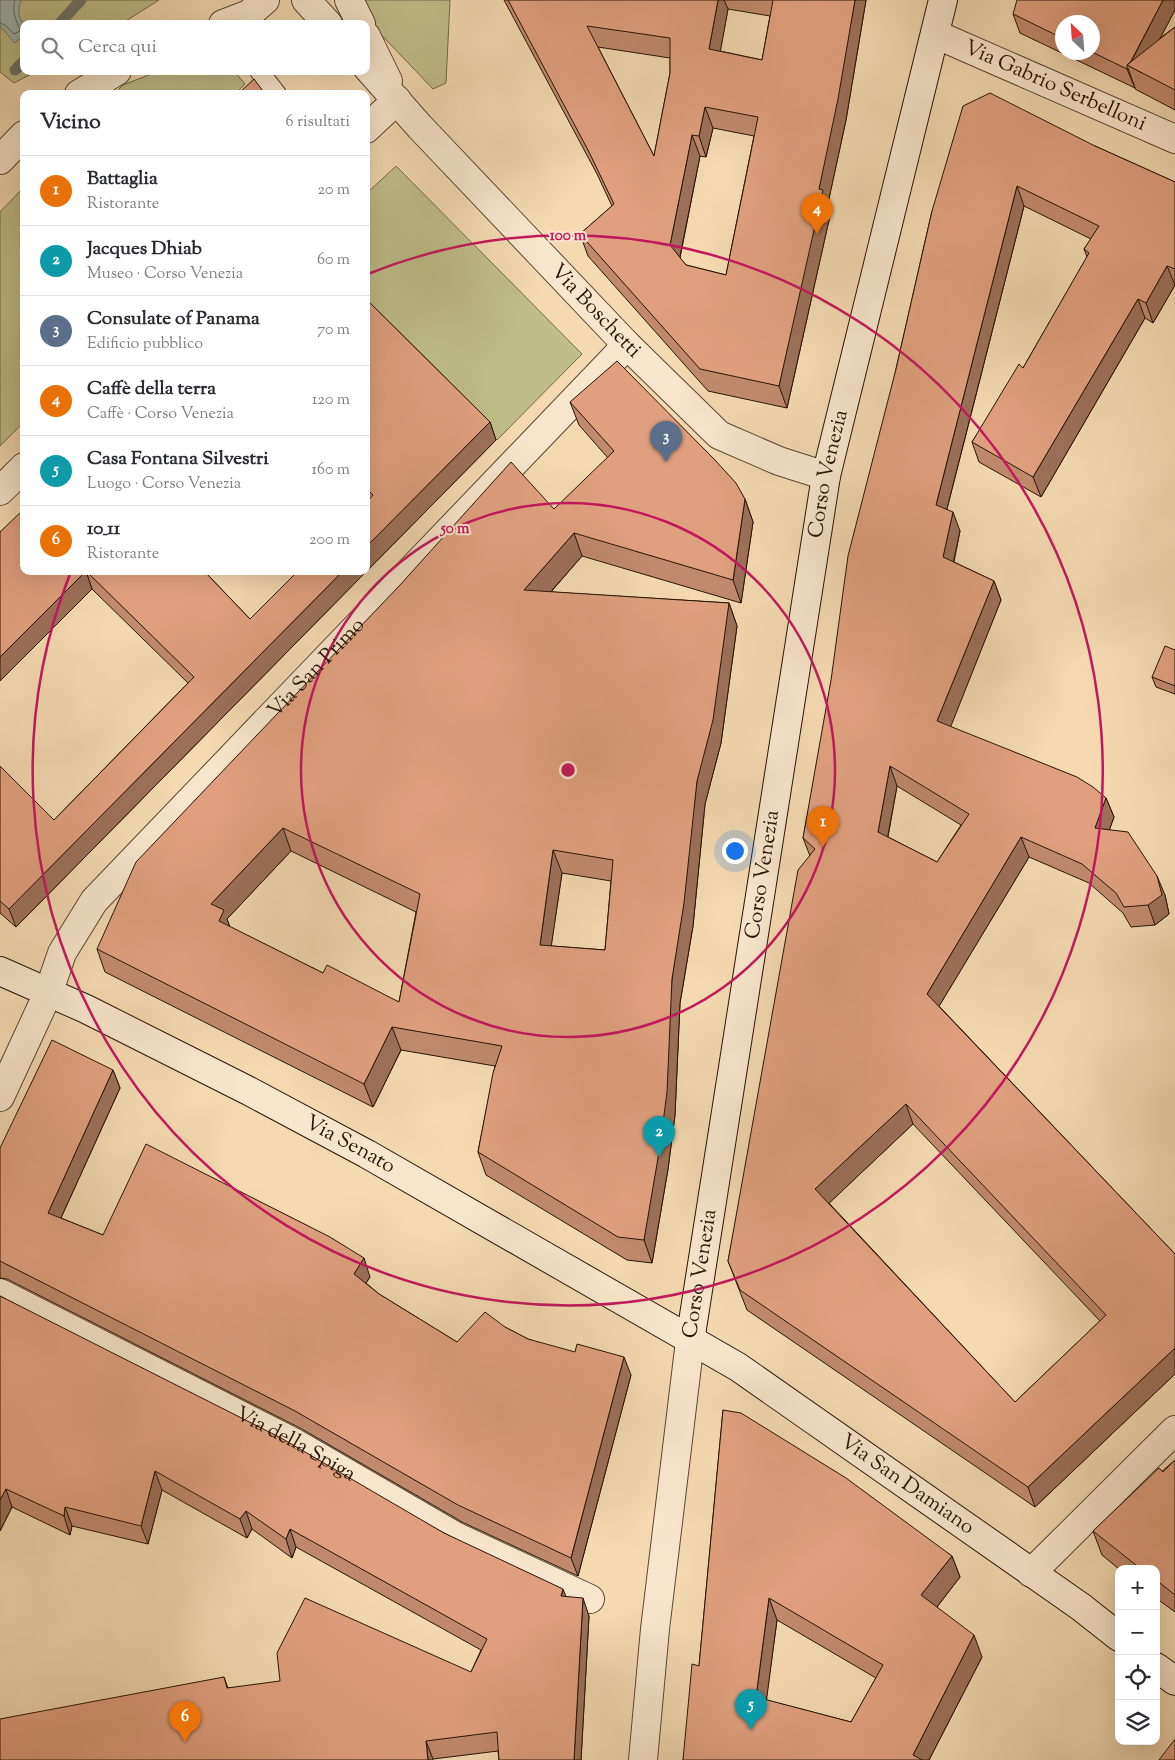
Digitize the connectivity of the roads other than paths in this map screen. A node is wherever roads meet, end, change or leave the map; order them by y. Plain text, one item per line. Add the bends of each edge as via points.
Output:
1 (306, 0) edge
2 (349, 0) edge
3 (943, 0) edge
4 (254, 12) edge
5 (233, 20) edge
6 (324, 20) edge
7 (358, 20) edge
8 (934, 34) junction
9 (370, 44) edge
10 (370, 70) edge
11 (110, 75) edge
12 (262, 75) edge
13 (86, 90) edge
14 (274, 90) edge
15 (397, 100) junction
16 (370, 125) edge
17 (20, 139) edge
18 (1175, 139) edge
19 (0, 160) edge
20 (627, 345) junction
21 (20, 471) edge
22 (826, 476) junction
23 (0, 490) edge
24 (0, 971) edge
25 (44, 1003) junction
26 (0, 1097) edge
27 (0, 1293) edge
28 (690, 1341) junction
29 (1175, 1430) edge
30 (1031, 1574) junction
31 (590, 1599) dead end
32 (1115, 1634) edge
33 (1160, 1670) edge
34 (1175, 1681) edge
35 (642, 1760) edge

1 - 6 street
2 - 7 street
3 - 8 street, Corso Venezia
4 - 5 street
8 - 18 street, Via Gabrio Serbelloni
8 - 22 street, Corso Venezia
9 - 15 street
10 - 15 street
11 - 13 street
12 - 14 lane
15 - 16 street
15 - 20 street, Via Boschetti
17 - 19 street
20 - 22 street, Via Boschetti via 719,435 779,461
20 - 25 street, Via San Primo via 94,901 62,954
21 - 23 street
22 - 28 street, Corso Venezia
24 - 25 street, Via Senato
25 - 26 street, Via San Primo
25 - 28 street, Via Senato via 247,1090 367,1154
27 - 31 street, Via della Spiga via 295,1442 457,1537
28 - 30 street, Via San Damiano via 738,1367
28 - 35 street, Corso Venezia
29 - 30 street
30 - 32 street, Via San Damiano
33 - 34 street

